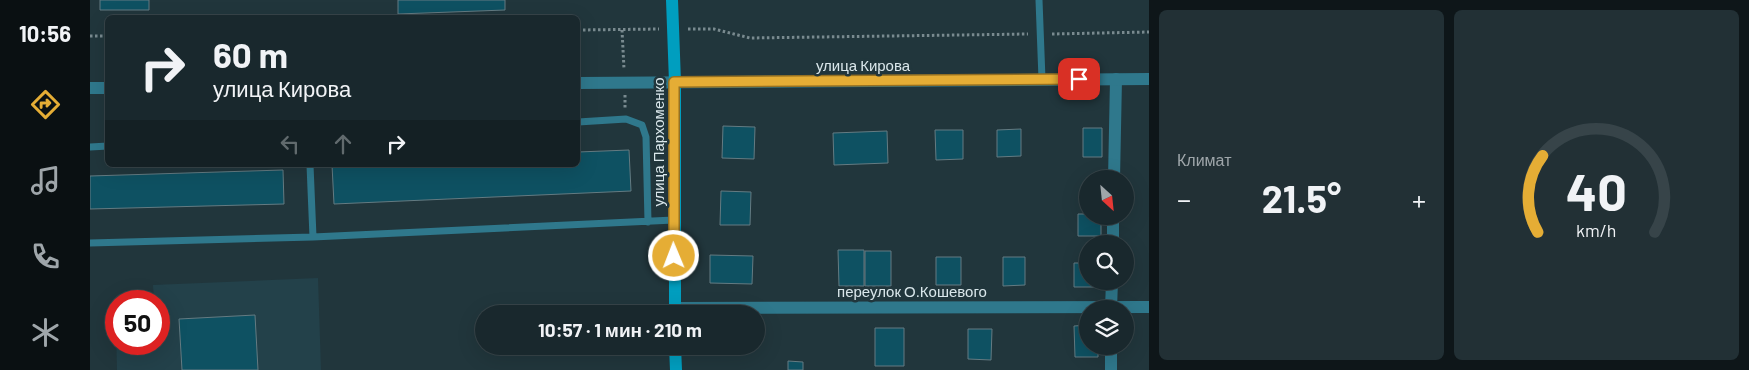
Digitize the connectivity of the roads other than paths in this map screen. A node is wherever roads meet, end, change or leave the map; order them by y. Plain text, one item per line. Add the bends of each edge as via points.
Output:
1 (672, 0) edge
2 (1038, 0) edge
3 (1042, 79) junction
4 (1116, 79) junction
5 (1149, 79) edge
6 (674, 82) junction
7 (580, 83) edge
8 (90, 88) edge
9 (105, 88) edge
10 (580, 122) edge
11 (105, 146) edge
12 (90, 147) edge
13 (310, 167) edge
14 (1114, 170) edge
15 (674, 220) junction
16 (648, 222) junction
17 (313, 237) junction
18 (90, 243) edge
19 (675, 305) edge
20 (1134, 307) edge
21 (1149, 307) edge
22 (1079, 308) edge
23 (765, 310) edge
24 (675, 355) edge
25 (1111, 355) edge
26 (676, 370) edge
27 (1111, 370) edge

1 - 6 main road, улица Пархоменко
2 - 3 lane
3 - 4 street, улица Кирова
3 - 6 street, улица Кирова
4 - 5 street, улица Кирова
4 - 14 street
6 - 7 street, улица Кирова
6 - 15 main road, улица Пархоменко
8 - 9 street
10 - 16 lane via 626,119 642,125 646,137
11 - 12 lane
13 - 17 lane
15 - 16 lane
15 - 19 main road, улица Пархоменко
16 - 17 lane
17 - 18 lane
20 - 21 street, переулок О.Кошевого
22 - 23 street, переулок О.Кошевого
24 - 26 main road
25 - 27 street

